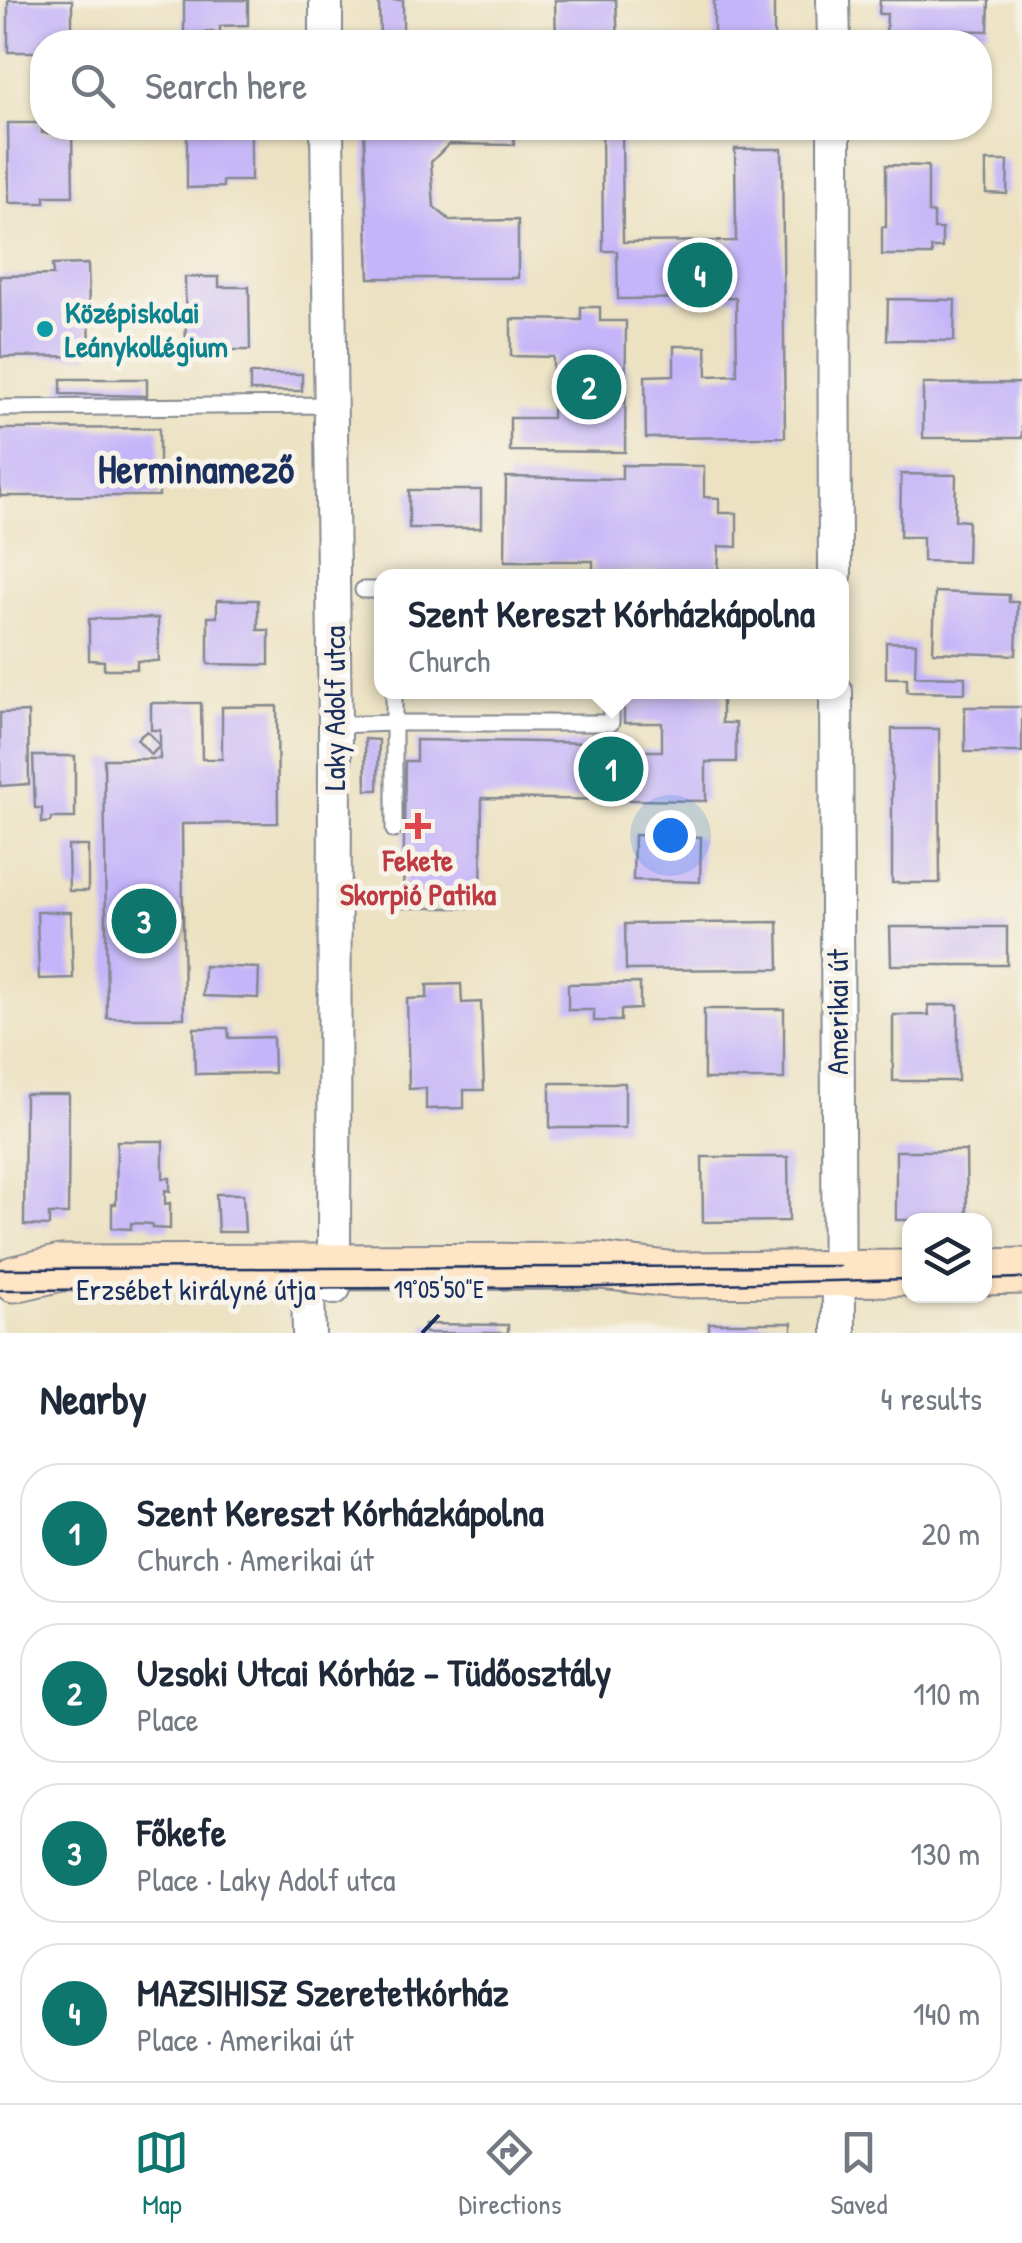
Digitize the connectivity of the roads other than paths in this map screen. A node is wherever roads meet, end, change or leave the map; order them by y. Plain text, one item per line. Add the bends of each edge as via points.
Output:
1 (326, 0) edge
2 (834, 0) edge
3 (326, 30) edge
4 (834, 30) edge
5 (328, 140) edge
6 (834, 140) edge
7 (330, 404) junction
8 (0, 408) edge
9 (835, 569) edge
10 (364, 590) dead end
11 (374, 590) edge
12 (394, 699) edge
13 (611, 699) edge
14 (836, 699) edge
15 (394, 722) junction
16 (335, 726) junction
17 (394, 830) dead end
18 (1022, 1271) edge
19 (902, 1272) edge
20 (992, 1272) edge
21 (838, 1274) junction
22 (7, 1280) edge
23 (325, 1281) junction
24 (309, 1333) edge
25 (839, 1333) edge

1 - 3 street
2 - 4 street
5 - 7 street, Laky Adolf utca
6 - 9 street
7 - 8 lane
7 - 16 street, Laky Adolf utca
10 - 11 lane
12 - 15 lane
13 - 15 lane via 611,723
14 - 21 street, Amerikai út
15 - 16 lane
15 - 17 lane
16 - 23 street, Laky Adolf utca
18 - 20 street
19 - 21 street, Erzsébet királyné útja
21 - 23 street, Erzsébet királyné útja via 677,1275 600,1266
21 - 25 street, Amerikai út
22 - 23 street, Erzsébet királyné útja via 61,1290
23 - 24 street, Laky Adolf utca

